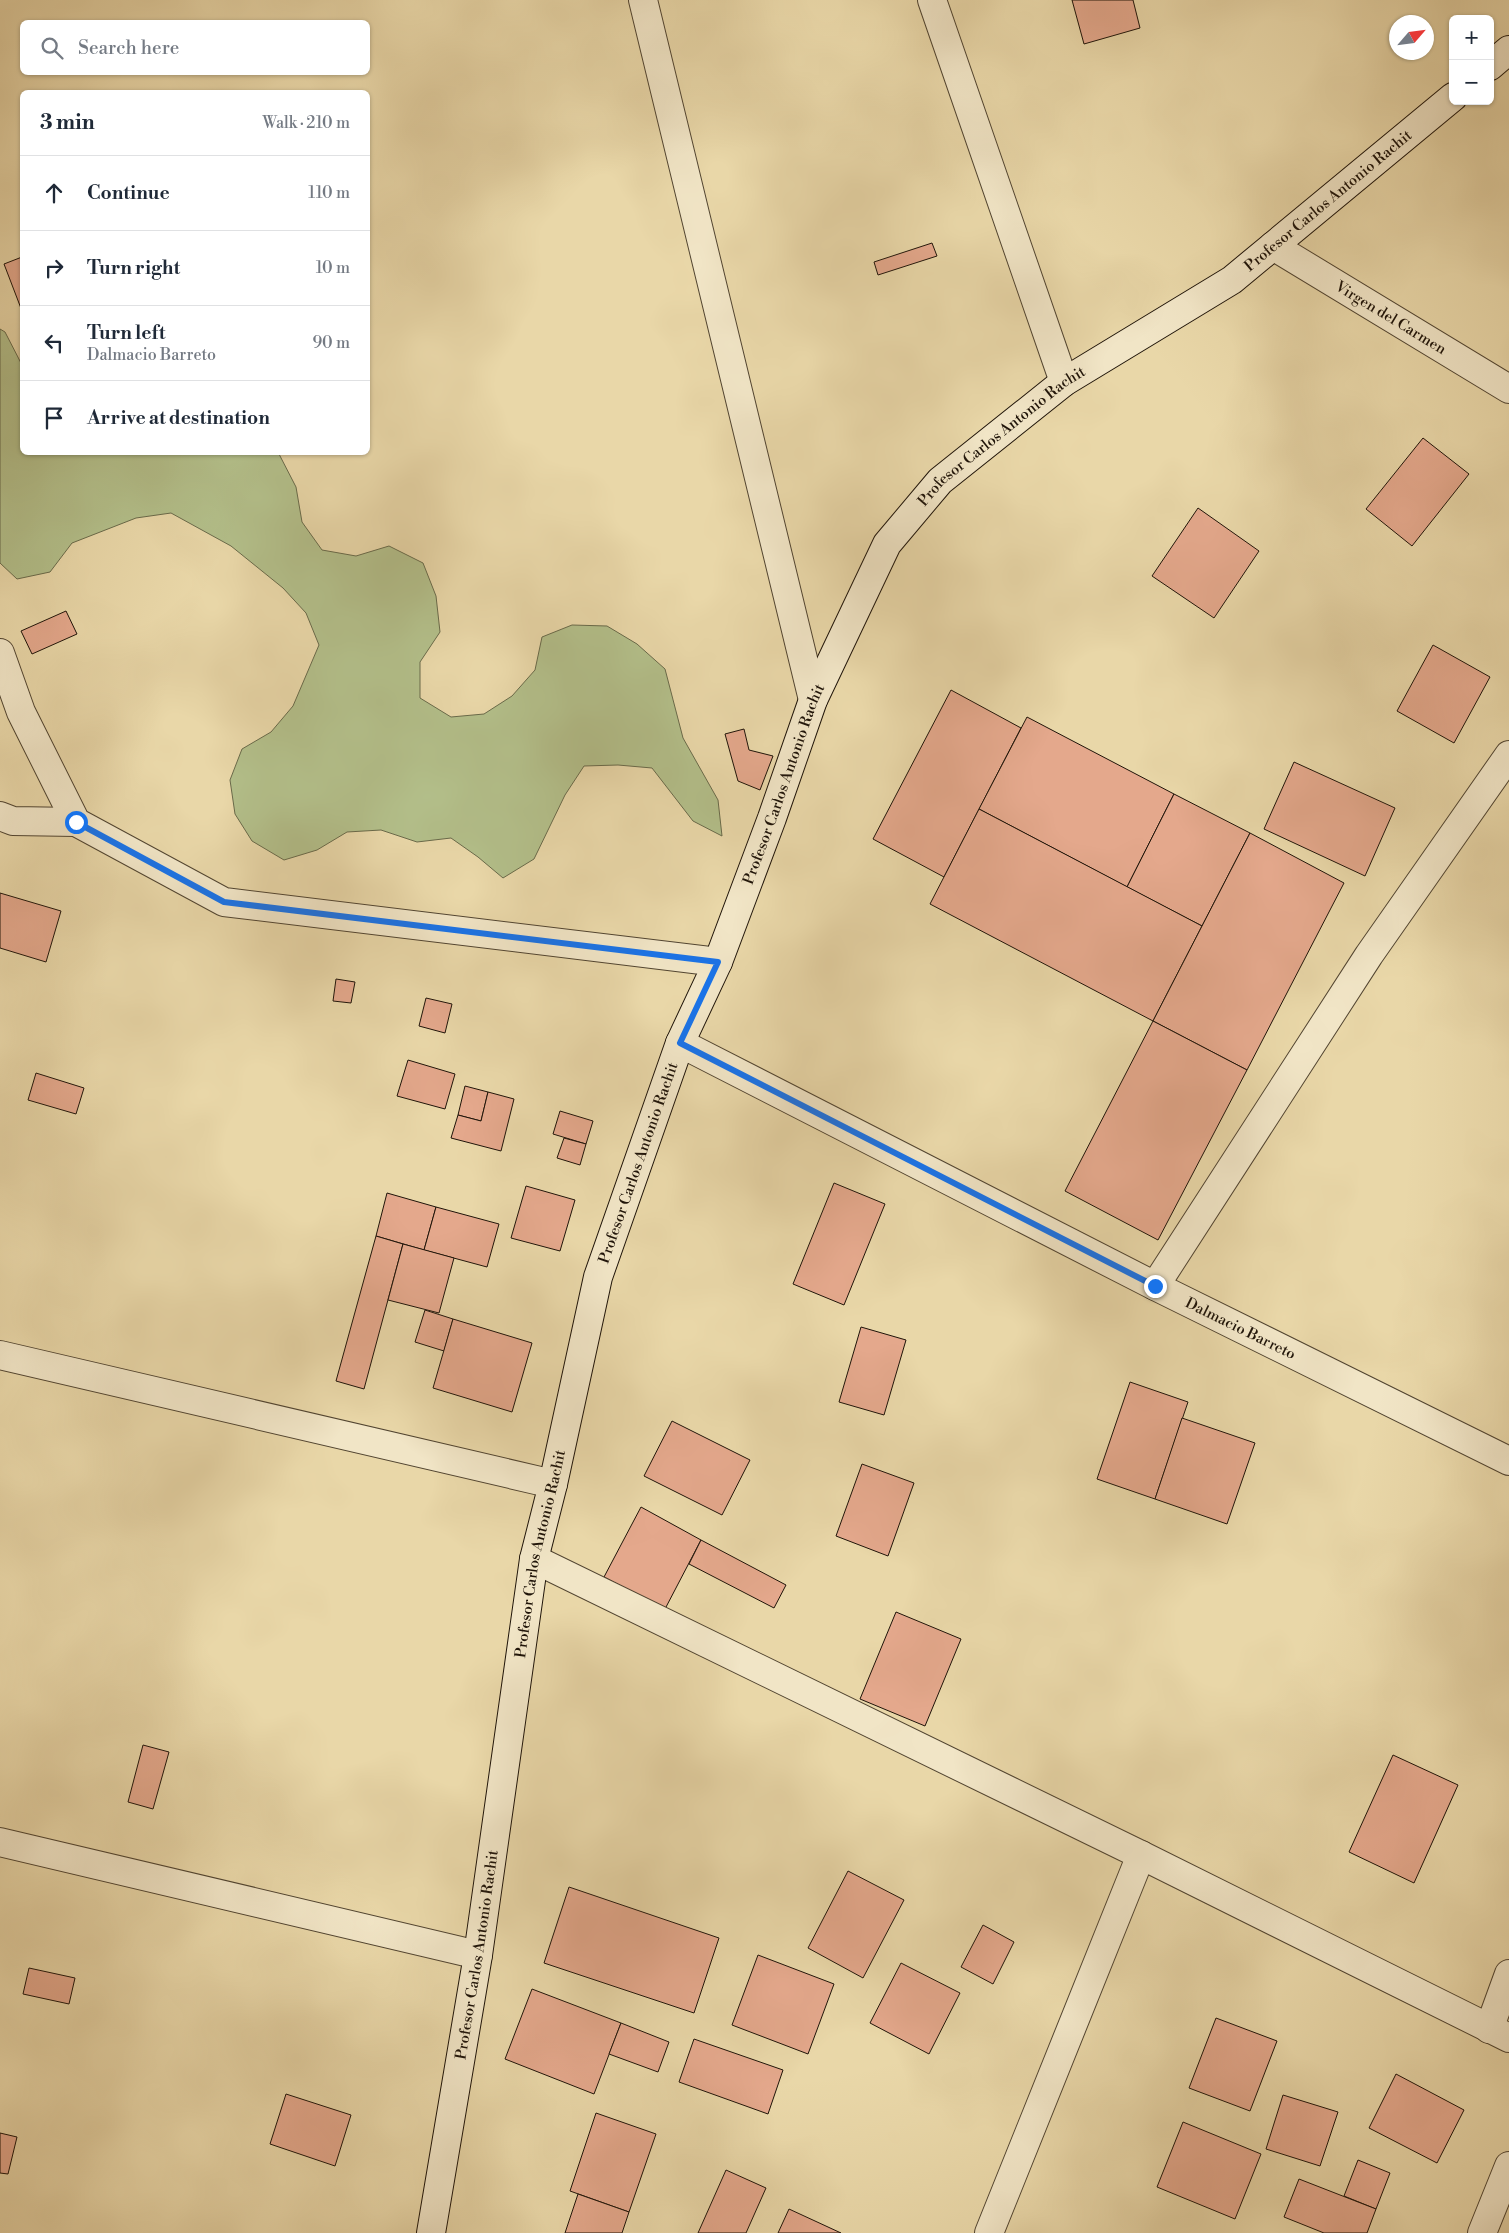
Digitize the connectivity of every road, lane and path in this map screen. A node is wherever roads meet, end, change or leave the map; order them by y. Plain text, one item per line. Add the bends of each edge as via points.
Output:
1 (642, 0) edge
2 (932, 0) edge
3 (1509, 50) edge
4 (1494, 63) edge
5 (1449, 100) edge
6 (1274, 246) junction
7 (1064, 382) junction
8 (1509, 389) edge
9 (0, 653) edge
10 (813, 700) junction
11 (1509, 755) edge
12 (0, 816) edge
13 (76, 822) junction
14 (718, 962) junction
15 (680, 1043) junction
16 (1155, 1286) junction
17 (0, 1355) edge
18 (1509, 1460) edge
19 (553, 1484) junction
20 (534, 1559) junction
21 (0, 1842) edge
22 (1141, 1855) junction
23 (478, 1955) junction
24 (1509, 1974) edge
25 (1499, 2034) edge
26 (1509, 2166) edge
27 (431, 2233) edge
28 (989, 2233) edge
29 (1482, 2233) edge

1 - 10 street
2 - 7 street
3 - 4 street
5 - 6 street, Profesor Carlos Antonio Rachit
6 - 7 street, Profesor Carlos Antonio Rachit via 1232,280
6 - 8 street, Virgen del Carmen
7 - 10 street, Profesor Carlos Antonio Rachit via 940,481 887,544
9 - 13 street via 22,712
10 - 14 street, Profesor Carlos Antonio Rachit
11 - 16 street via 1369,955
12 - 13 street via 13,821
13 - 14 street via 224,902
14 - 15 street, Profesor Carlos Antonio Rachit
15 - 16 street, Dalmacio Barreto
15 - 19 street, Profesor Carlos Antonio Rachit via 598,1277
16 - 18 street, Dalmacio Barreto
17 - 19 street
19 - 20 street, Profesor Carlos Antonio Rachit
20 - 22 street
20 - 23 street, Profesor Carlos Antonio Rachit
21 - 23 street
22 - 25 street
22 - 28 street
23 - 27 street, Profesor Carlos Antonio Rachit
24 - 25 street
26 - 29 street

